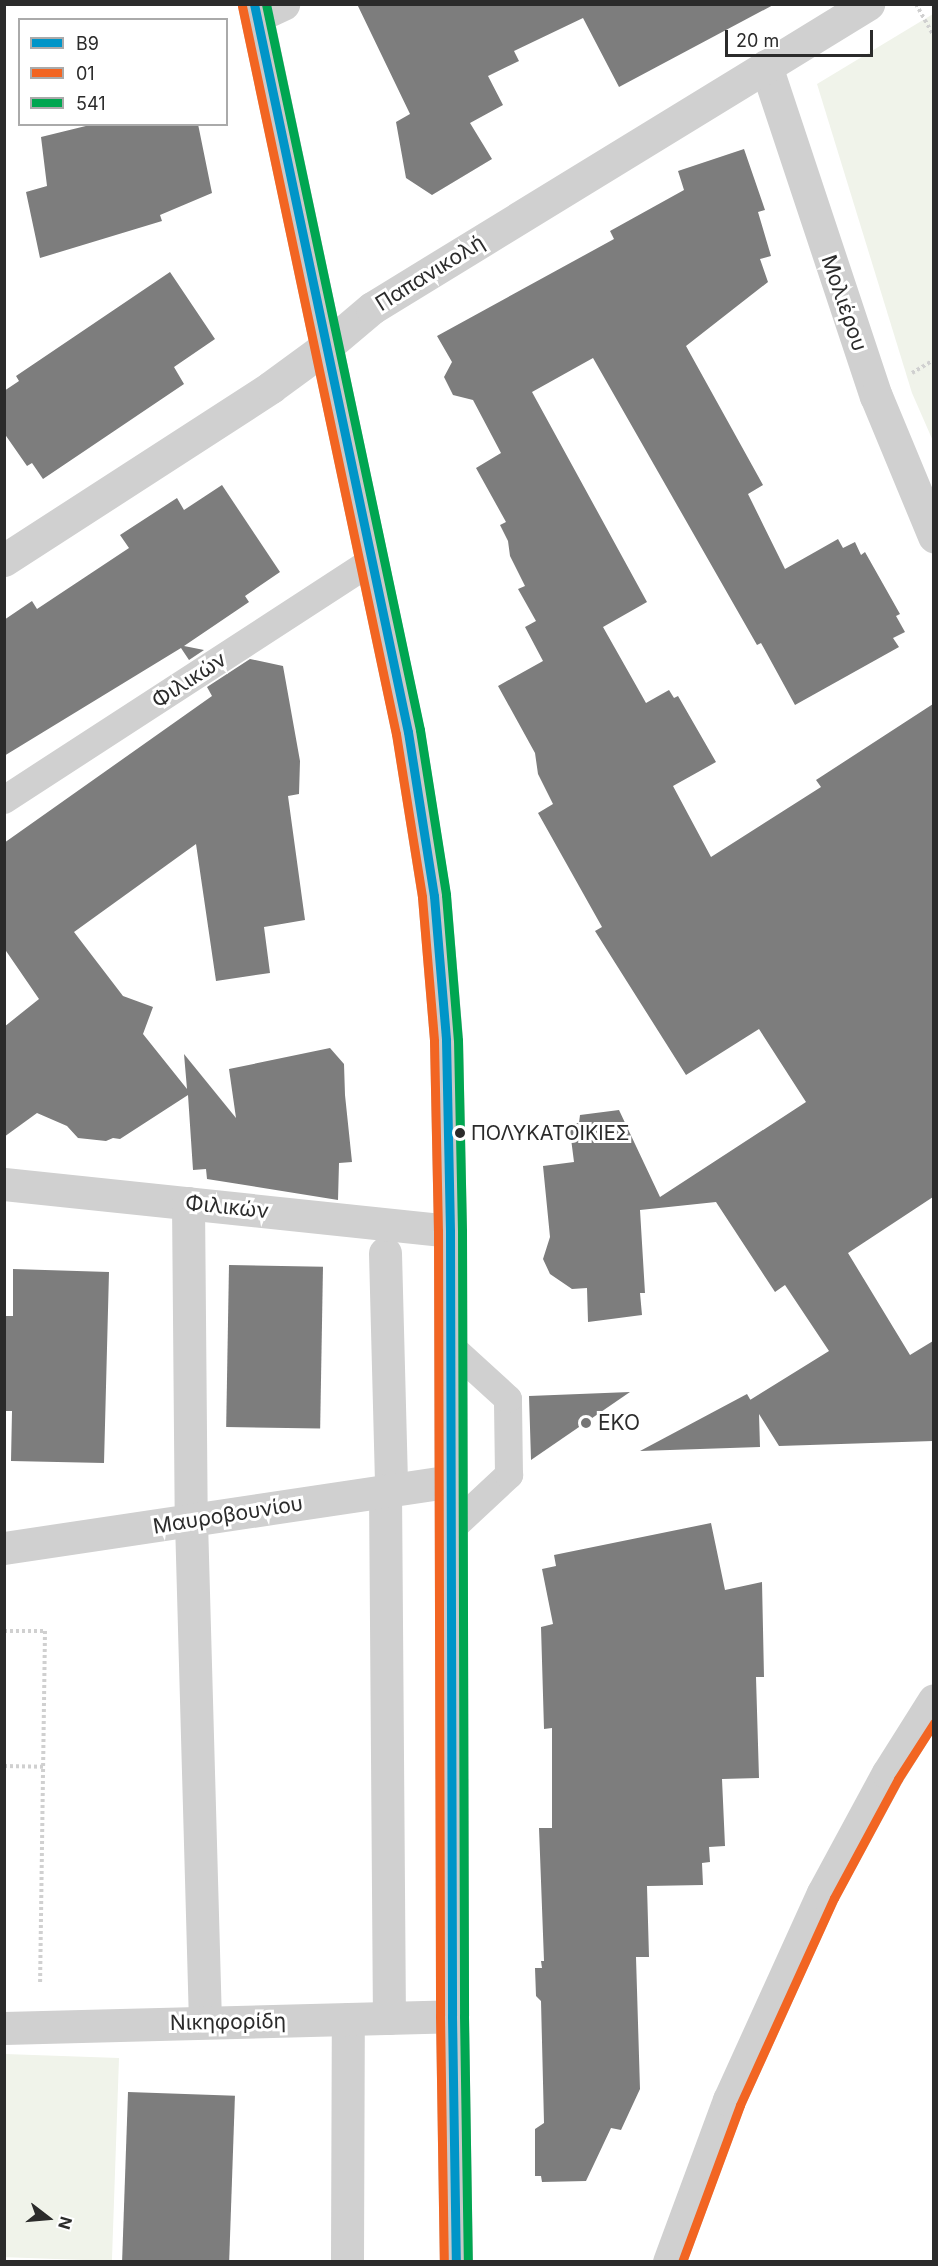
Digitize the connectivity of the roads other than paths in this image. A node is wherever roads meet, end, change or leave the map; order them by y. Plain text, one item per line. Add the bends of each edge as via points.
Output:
1 (868, 4) edge
2 (265, 8) edge
3 (766, 66) junction
4 (327, 346) junction
5 (933, 536) edge
6 (6, 557) edge
7 (373, 560) junction
8 (4, 800) edge
9 (4, 1184) edge
10 (188, 1203) junction
11 (450, 1232) junction
12 (385, 1253) dead end
13 (451, 1347) junction
14 (450, 1481) junction
15 (388, 1490) junction
16 (191, 1521) junction
17 (450, 1530) junction
18 (4, 1548) edge
19 (933, 1701) edge
20 (452, 2016) junction
21 (389, 2018) junction
22 (348, 2019) junction
23 (205, 2022) junction
24 (4, 2028) edge
25 (347, 2262) edge
26 (456, 2262) edge
27 (669, 2262) edge

1 - 3 street, Παπανικολή
2 - 4 main road
3 - 4 street, Παπανικολή via 372,308
3 - 5 street, Μολιέρου via 876,396
4 - 6 street, Παπανικολή via 271,387
4 - 7 main road
7 - 8 lane, Φιλικών
7 - 11 main road via 408,732 434,896 446,1040
9 - 10 street, Φιλικών
10 - 11 street, Φιλικών
10 - 16 street
11 - 13 main road
12 - 15 street
13 - 14 main road
13 - 17 lane via 508,1399 509,1475
14 - 15 street, Μαυροβουνίου
14 - 17 main road
15 - 16 street, Μαυροβουνίου
15 - 21 street
16 - 18 street, Μαυροβουνίου
16 - 23 street
17 - 20 main road
19 - 27 street via 888,1773 823,1893 729,2100
20 - 21 street, Νικηφορίδη
20 - 26 main road
21 - 22 street, Νικηφορίδη
22 - 23 street, Νικηφορίδη
22 - 25 street
23 - 24 street, Νικηφορίδη

